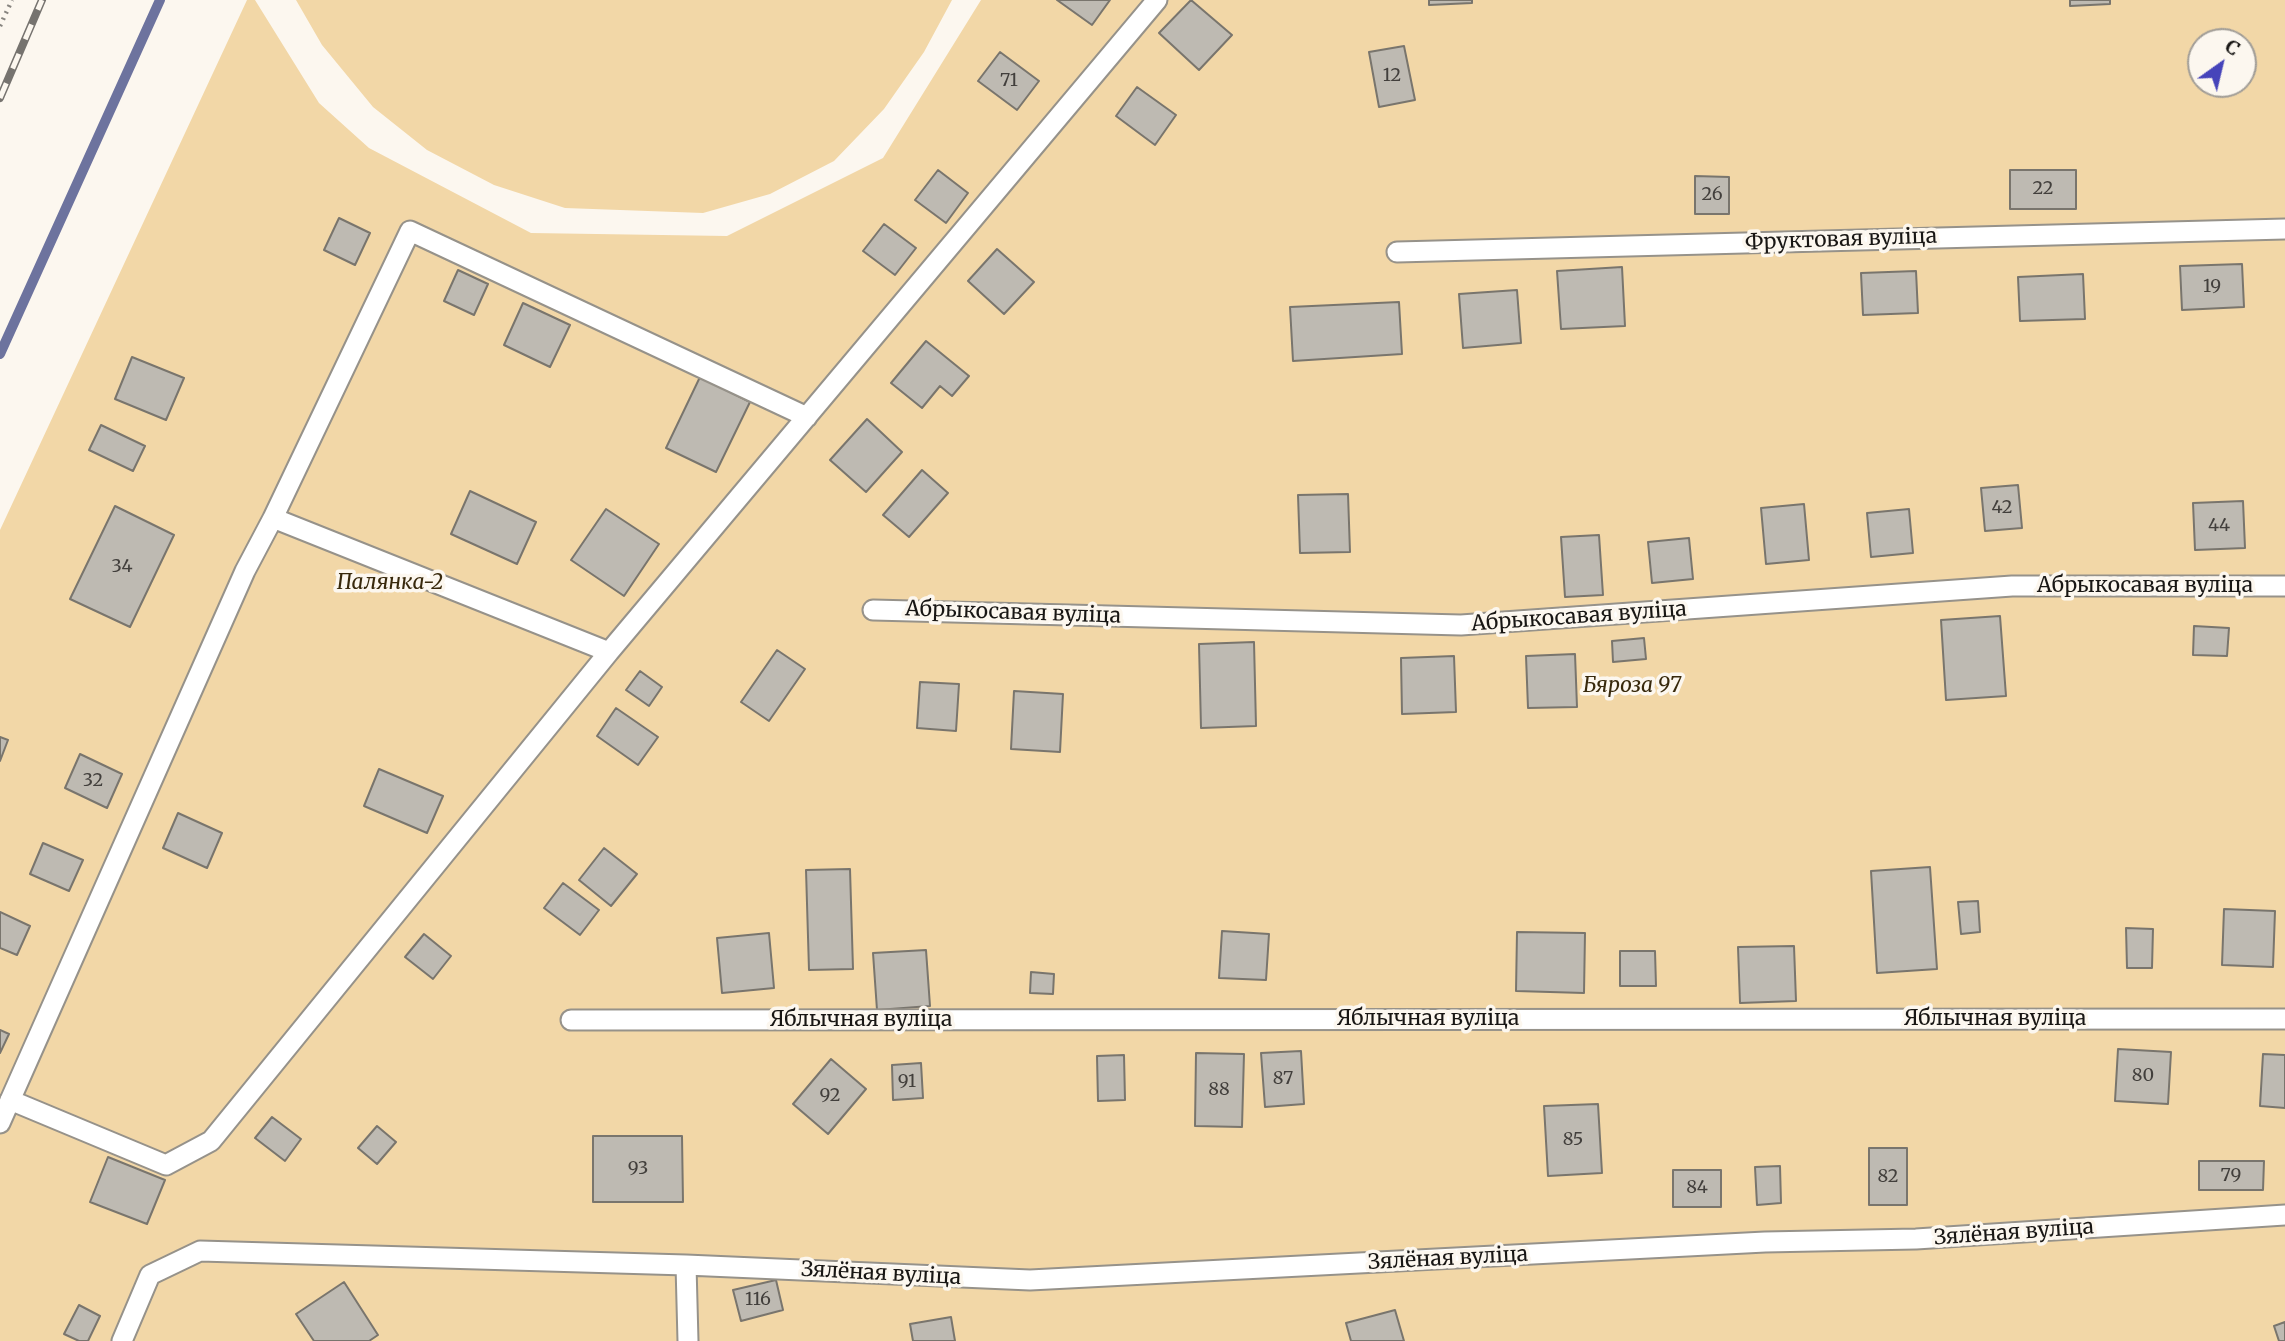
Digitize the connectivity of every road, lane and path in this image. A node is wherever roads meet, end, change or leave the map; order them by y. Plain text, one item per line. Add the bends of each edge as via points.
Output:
1 (12, 0) edge
2 (1157, 0) edge
3 (0, 26) edge
4 (2285, 229) edge
5 (1396, 252) dead end
6 (807, 417) junction
7 (274, 518) junction
8 (2285, 586) edge
9 (873, 610) dead end
10 (609, 652) junction
11 (2285, 1019) edge
12 (571, 1020) dead end
13 (10, 1100) junction
14 (0, 1123) edge
15 (2285, 1215) edge
16 (686, 1265) junction
17 (122, 1341) edge
18 (688, 1341) edge

1 - 3 path
2 - 6 lane
4 - 5 lane, Фруктовая вуліца
6 - 7 lane via 410,231
6 - 10 lane
7 - 10 lane
7 - 13 lane via 246,571
8 - 9 lane, Абрыкосавая вуліца via 2012,586 1461,625
10 - 13 lane via 211,1141 166,1165
11 - 12 lane, Яблычная вуліца
13 - 14 lane
15 - 16 lane, Зялёная вуліца via 1916,1239 1765,1242 1030,1280
16 - 17 lane, Зялёная вуліца via 200,1251 150,1275
16 - 18 lane

